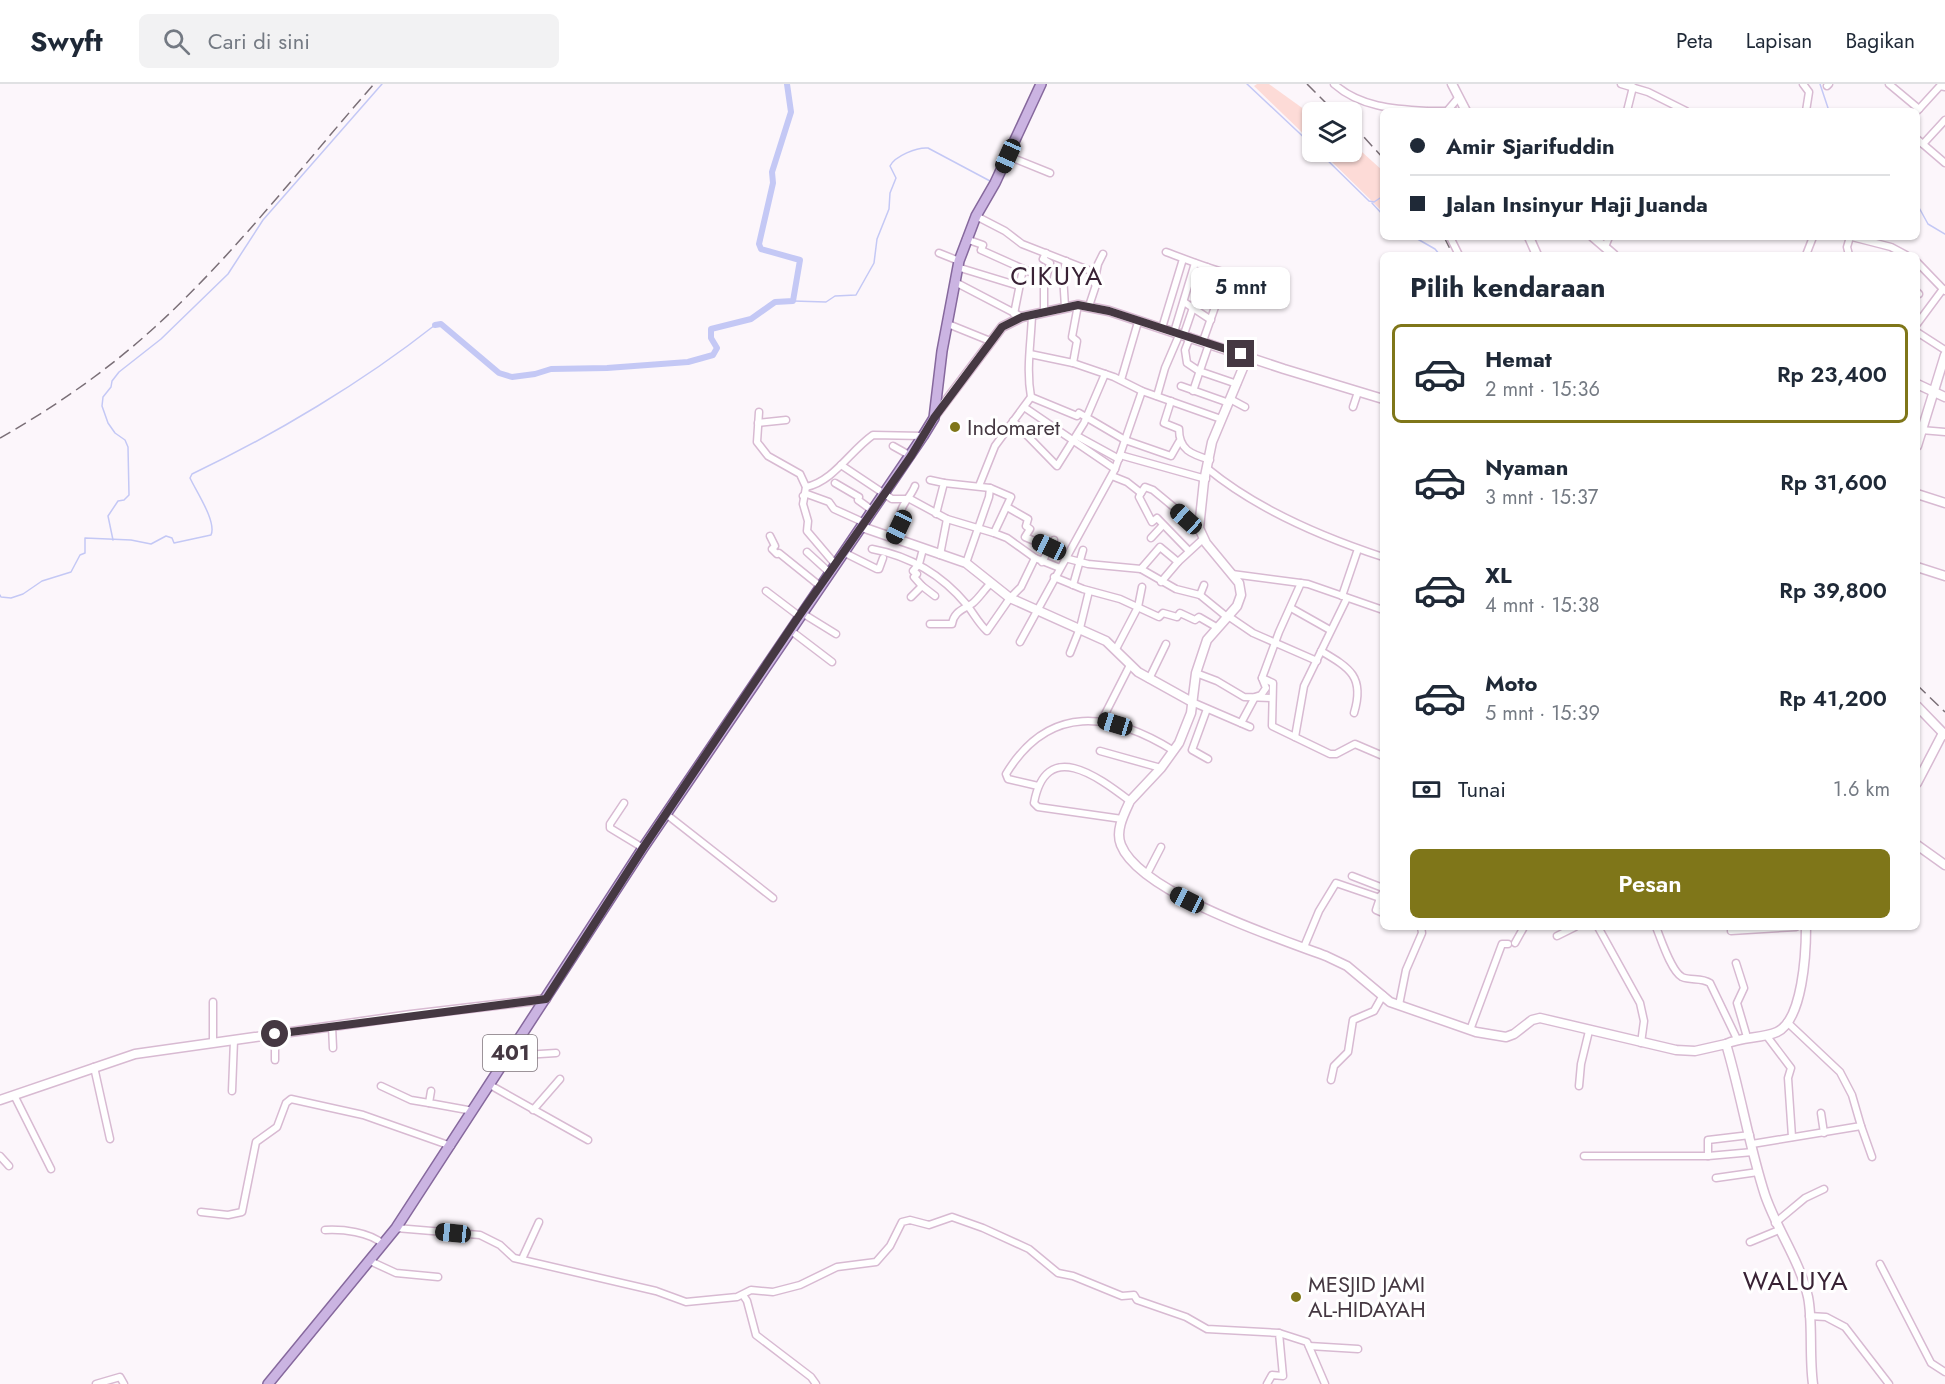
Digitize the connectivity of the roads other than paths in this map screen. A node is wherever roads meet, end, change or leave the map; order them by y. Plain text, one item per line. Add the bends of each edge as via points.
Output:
1 (1041, 84) edge
2 (1334, 84) edge
3 (1452, 84) edge
4 (1621, 84) edge
5 (1803, 84) edge
6 (1889, 84) edge
7 (1633, 87) junction
8 (1945, 87) edge
9 (1459, 97) junction
10 (1392, 108) edge
11 (1452, 108) edge
12 (1464, 108) edge
13 (1628, 108) edge
14 (1679, 108) edge
15 (1806, 108) edge
16 (1916, 108) edge
17 (1920, 108) edge
18 (1945, 120) edge
19 (1920, 142) edge
20 (1923, 144) junction
21 (1008, 156) junction
22 (1944, 161) edge
23 (1050, 173) dead end
24 (975, 216) junction
25 (966, 239) junction
26 (1597, 240) edge
27 (1608, 240) edge
28 (1865, 240) edge
29 (1605, 247) junction
30 (1166, 252) dead end
31 (1611, 252) edge
32 (1900, 252) edge
33 (939, 253) dead end
34 (1046, 253) junction
35 (1103, 254) dead end
36 (1183, 258) junction
37 (1066, 261) junction
38 (1195, 263) junction
39 (958, 264) junction
40 (1920, 265) edge
41 (1207, 267) junction
42 (1023, 268) junction
43 (1030, 272) dead end
44 (1096, 273) junction
45 (1227, 273) junction
46 (1265, 281) dead end
47 (955, 282) junction
48 (1019, 286) junction
49 (1944, 290) edge
50 (1184, 302) junction
51 (1078, 305) junction
52 (1089, 306) junction
53 (1065, 307) junction
54 (1194, 309) junction
55 (1044, 312) junction
56 (1032, 315) junction
57 (1018, 316) junction
58 (1211, 320) junction
59 (1920, 320) edge
60 (1138, 322) junction
61 (948, 324) junction
62 (1162, 328) junction
63 (1182, 334) junction
64 (1920, 334) edge
65 (990, 341) junction
66 (1206, 343) junction
67 (1945, 350) edge
68 (1030, 354) junction
69 (1945, 355) edge
70 (1248, 356) junction
71 (1073, 363) junction
72 (1199, 370) junction
73 (1105, 374) junction
74 (1120, 380) junction
75 (1237, 384) junction
76 (1920, 385) edge
77 (1181, 386) dead end
78 (1142, 391) junction
79 (1934, 391) junction
80 (1193, 392) junction
81 (1358, 392) junction
82 (1157, 396) junction
83 (1031, 397) junction
84 (1945, 397) edge
85 (1380, 398) edge
86 (1172, 401) junction
87 (1229, 401) junction
88 (1024, 407) junction
89 (1245, 407) dead end
90 (1353, 407) dead end
91 (759, 412) dead end
92 (1087, 417) junction
93 (934, 418) junction
94 (1221, 419) junction
95 (786, 420) dead end
96 (1013, 421) junction
97 (758, 423) junction
98 (1922, 430) junction
99 (1945, 432) edge
100 (923, 436) junction
101 (1920, 436) edge
102 (1075, 439) junction
103 (1125, 440) junction
104 (1179, 441) junction
105 (893, 446) dead end
106 (911, 456) junction
107 (1119, 457) junction
108 (841, 465) junction
109 (1115, 469) junction
110 (1208, 469) junction
111 (1112, 476) junction
112 (930, 480) dead end
113 (835, 483) dead end
114 (944, 483) junction
115 (915, 486) dead end
116 (979, 486) junction
117 (806, 487) junction
118 (990, 488) junction
119 (885, 493) junction
120 (1141, 493) junction
121 (1920, 495) edge
122 (803, 496) junction
123 (910, 498) junction
124 (1945, 503) edge
125 (1007, 507) junction
126 (873, 511) junction
127 (936, 514) junction
128 (947, 519) junction
129 (864, 525) junction
130 (1163, 525) junction
131 (978, 528) junction
132 (1199, 528) junction
133 (994, 533) junction
134 (770, 536) dead end
135 (889, 537) junction
136 (1151, 538) dead end
137 (1203, 539) junction
138 (1054, 540) dead end
139 (1049, 547) junction
140 (922, 549) junction
141 (1358, 549) junction
142 (1083, 550) dead end
143 (1189, 551) junction
144 (807, 552) dead end
145 (845, 553) junction
146 (940, 555) junction
147 (1066, 556) junction
148 (1380, 556) edge
149 (883, 558) dead end
150 (1039, 560) junction
151 (1178, 562) junction
152 (1079, 563) junction
153 (919, 564) junction
154 (966, 564) junction
155 (832, 568) junction
156 (1059, 568) junction
157 (1920, 568) edge
158 (1141, 569) junction
159 (1232, 574) junction
160 (1945, 576) edge
161 (1054, 577) junction
162 (1161, 582) junction
163 (1301, 583) junction
164 (990, 584) junction
165 (1073, 585) junction
166 (1204, 585) dead end
167 (820, 586) junction
168 (922, 586) junction
169 (1142, 587) dead end
170 (766, 591) dead end
171 (1089, 591) junction
172 (936, 596) dead end
173 (1200, 596) junction
174 (911, 597) dead end
175 (1345, 597) junction
176 (1010, 598) junction
177 (968, 606) junction
178 (1138, 607) junction
179 (1291, 608) junction
180 (1380, 609) edge
181 (1037, 610) junction
182 (800, 615) junction
183 (1227, 616) junction
184 (930, 624) dead end
185 (1080, 628) junction
186 (1218, 628) junction
187 (790, 630) junction
188 (1330, 630) junction
189 (836, 634) dead end
190 (1020, 642) dead end
191 (1274, 643) junction
192 (1166, 644) dead end
193 (1116, 649) junction
194 (1321, 651) junction
195 (1070, 652) dead end
196 (1317, 662) junction
197 (832, 663) dead end
198 (1130, 665) junction
199 (1196, 673) junction
200 (1262, 678) junction
201 (1149, 679) junction
202 (1255, 697) junction
203 (1272, 698) junction
204 (1192, 702) junction
205 (1207, 709) junction
206 (1920, 709) edge
207 (1354, 713) dead end
208 (1102, 720) junction
209 (1241, 723) junction
210 (1250, 727) dead end
211 (1944, 734) edge
212 (1295, 737) junction
213 (1100, 751) dead end
214 (1174, 751) junction
215 (1380, 755) edge
216 (1208, 759) dead end
217 (1161, 768) junction
218 (1920, 778) edge
219 (1038, 786) junction
220 (1130, 801) junction
221 (624, 803) dead end
222 (666, 814) junction
223 (1122, 819) junction
224 (1161, 847) dead end
225 (1920, 847) edge
226 (643, 848) junction
227 (1945, 865) edge
228 (1147, 874) junction
229 (1352, 876) dead end
230 (1380, 887) edge
231 (772, 898) dead end
232 (1380, 898) joint
233 (1380, 912) edge
234 (1422, 930) edge
235 (1522, 930) edge
236 (1569, 930) edge
237 (1600, 930) edge
238 (1657, 930) edge
239 (1747, 930) edge
240 (1806, 930) edge
241 (1731, 931) dead end
242 (1557, 936) dead end
243 (1304, 947) junction
244 (1736, 963) dead end
245 (1383, 994) junction
246 (546, 999) junction
247 (213, 1002) dead end
248 (1399, 1005) junction
249 (1788, 1022) junction
250 (332, 1026) junction
251 (1470, 1030) junction
252 (1589, 1031) junction
253 (275, 1034) junction
254 (1766, 1035) junction
255 (1742, 1038) junction
256 (234, 1040) junction
257 (213, 1043) junction
258 (1641, 1043) junction
259 (1726, 1044) junction
260 (333, 1048) dead end
261 (556, 1053) dead end
262 (508, 1056) junction
263 (275, 1060) dead end
264 (94, 1067) junction
265 (560, 1079) dead end
266 (1331, 1080) dead end
267 (490, 1085) junction
268 (381, 1086) dead end
269 (1579, 1086) dead end
270 (232, 1091) dead end
271 (431, 1091) dead end
272 (14, 1095) junction
273 (0, 1100) edge
274 (429, 1103) junction
275 (532, 1110) junction
276 (474, 1111) junction
277 (1821, 1113) dead end
278 (1861, 1126) junction
279 (1824, 1132) junction
280 (1750, 1135) junction
281 (1792, 1137) junction
282 (110, 1138) dead end
283 (588, 1140) dead end
284 (451, 1146) junction
285 (1753, 1148) junction
286 (0, 1156) edge
287 (1584, 1156) dead end
288 (1708, 1156) junction
289 (1872, 1157) dead end
290 (9, 1166) dead end
291 (51, 1169) dead end
292 (1758, 1172) junction
293 (1716, 1178) dead end
294 (1824, 1189) dead end
295 (201, 1212) dead end
296 (539, 1222) dead end
297 (1777, 1226) junction
298 (396, 1228) junction
299 (325, 1230) dead end
300 (1750, 1242) dead end
301 (383, 1244) junction
302 (522, 1259) junction
303 (370, 1261) junction
304 (1880, 1264) dead end
305 (438, 1277) dead end
306 (743, 1295) junction
307 (1809, 1316) junction
308 (1279, 1333) junction
309 (1309, 1346) junction
310 (1358, 1349) dead end
311 (1945, 1372) edge
312 (96, 1384) edge
313 (124, 1384) edge
314 (268, 1384) edge
315 (816, 1384) edge
316 (1267, 1384) edge
317 (1325, 1384) edge
318 (1813, 1384) edge
319 (1889, 1384) edge

1 - 21 main road, 401
2 - 10 street via 1360,101
3 - 9 street
4 - 7 street
5 - 15 street via 1809,92
6 - 16 street
7 - 13 street
7 - 14 street
8 - 17 street via 1940,86
9 - 11 street
9 - 12 street
18 - 20 street
19 - 20 street
20 - 22 street
21 - 23 street
21 - 24 main road, 401
24 - 25 main road, 401
24 - 34 street via 1022,244
25 - 39 main road, 401
25 - 42 street via 983,245 981,250 992,256
26 - 29 street
27 - 29 street
28 - 32 street
29 - 31 street
30 - 36 street
33 - 39 street
34 - 37 street
34 - 55 street via 1043,260 1050,263 1044,286
35 - 44 street
36 - 38 street
36 - 62 street
37 - 44 street
37 - 53 street
38 - 41 street
38 - 50 street
39 - 47 main road, 401
39 - 48 street
40 - 49 street
41 - 45 street
41 - 54 street
42 - 43 street
42 - 48 street
44 - 52 street
45 - 46 street
45 - 58 street
47 - 57 street
47 - 61 main road, 401
48 - 57 street
49 - 59 street
50 - 54 street
50 - 63 street
51 - 52 street
51 - 53 street
51 - 71 street via 1072,338 1077,341
52 - 60 street
53 - 55 street
54 - 58 street
54 - 63 street
55 - 56 street
56 - 57 street
56 - 68 street
57 - 65 street
58 - 66 street
60 - 62 street
60 - 74 street
61 - 65 street
61 - 93 main road, 401
62 - 63 street
63 - 66 street
63 - 72 street via 1186,361
63 - 82 street via 1165,368
64 - 67 street
65 - 93 street
66 - 70 street
66 - 72 street
68 - 71 street
68 - 83 street via 1027,374
69 - 79 street
70 - 75 street
70 - 81 street
71 - 73 street
72 - 75 street
72 - 80 street
73 - 74 street
73 - 92 street
74 - 78 street
75 - 87 street
76 - 79 street
77 - 80 street
78 - 82 street
78 - 103 street
79 - 84 street
79 - 98 street
80 - 87 street
81 - 85 street
81 - 90 street
82 - 86 street
83 - 88 street
83 - 92 street
86 - 94 street
86 - 104 street via 1164,422 1179,429
87 - 89 street
87 - 94 street
88 - 96 street
88 - 102 street
91 - 97 street
92 - 102 street
92 - 103 street
93 - 100 main road, 401
94 - 110 street
95 - 97 street
96 - 102 street via 1057,466
96 - 116 street via 995,446
97 - 117 street via 756,439 764,451 798,473
98 - 99 street
98 - 101 street
100 - 106 main road, 401
100 - 108 street via 873,435
102 - 107 street
102 - 109 street
103 - 104 street via 1171,456
103 - 107 street
104 - 110 street
105 - 106 street
106 - 119 main road, 401
107 - 109 street
107 - 110 street
108 - 117 street
108 - 119 street
109 - 111 street
110 - 132 street
110 - 141 street via 1226,484 1289,519
111 - 120 street
111 - 147 street
112 - 114 street
113 - 126 street via 859,496 858,501
114 - 116 street
114 - 127 street
115 - 123 street
116 - 118 street
117 - 122 street
118 - 125 street via 1011,497
118 - 131 street
119 - 123 street via 892,499
119 - 126 main road, 401
120 - 130 street via 1139,497 1149,518 1152,522 1157,518
120 - 132 street via 1145,487 1153,490
121 - 124 street
122 - 129 street via 829,502 834,509
122 - 155 street via 807,531
123 - 127 street
123 - 135 street via 901,511 899,527
125 - 133 street
125 - 139 street via 1028,519 1026,526 1030,529 1025,537
126 - 129 main road, 401
127 - 128 street
128 - 131 street
128 - 146 street
129 - 135 street
129 - 145 main road, 401
130 - 136 street
130 - 143 street
131 - 133 street
131 - 154 street
132 - 137 street
133 - 150 street
134 - 167 street via 777,554
135 - 140 street
135 - 153 street via 876,549
137 - 143 street
137 - 159 street
138 - 139 street
139 - 147 street
139 - 150 street
140 - 146 street
140 - 153 street
141 - 148 street
141 - 175 street
142 - 152 street
143 - 151 street
144 - 155 street
145 - 149 street via 877,569
145 - 155 main road, 401
146 - 154 street
147 - 152 street
147 - 156 street
150 - 156 street
150 - 176 street
151 - 158 street via 1161,547
151 - 162 street
152 - 158 street
152 - 165 street
153 - 168 street via 913,572
153 - 177 street via 941,578
154 - 164 street
155 - 167 main road, 401
156 - 161 street
157 - 160 street
158 - 162 street
159 - 163 street
159 - 183 street via 1241,595
161 - 165 street
161 - 181 street
162 - 173 street
163 - 175 street
163 - 179 street
164 - 176 street
164 - 177 street
165 - 171 street
166 - 173 street
167 - 182 main road, 401
168 - 172 street
168 - 174 street
169 - 178 street
170 - 182 street
171 - 178 street
171 - 185 street
173 - 183 street
175 - 180 street
175 - 188 street
176 - 177 street via 987,631
176 - 181 street
177 - 184 street via 953,617 952,624
178 - 186 street via 1159,617 1162,613 1176,617 1180,613 1195,620 1199,616
178 - 193 street
179 - 188 street
179 - 191 street
181 - 185 street
181 - 190 street
182 - 187 main road, 401
182 - 189 street
183 - 186 street
183 - 191 street
185 - 193 street
185 - 195 street
186 - 199 street via 1209,636
187 - 197 street
187 - 222 main road, 401
188 - 194 street
191 - 196 street
191 - 200 street
192 - 201 street
193 - 198 street
194 - 196 street
194 - 207 street via 1352,673 1359,696
196 - 212 street via 1302,692
198 - 201 street
198 - 208 street
199 - 202 street via 1244,697
199 - 204 street
200 - 202 street via 1266,688
200 - 203 street via 1273,682
201 - 204 street
202 - 203 street
202 - 209 street
203 - 212 street via 1272,726
204 - 205 street
204 - 214 street
205 - 209 street
205 - 216 street via 1192,750
206 - 211 street
208 - 214 street via 1148,735
208 - 219 street via 1054,728 1018,754 1006,777
209 - 210 street
211 - 218 street
212 - 215 street via 1329,754 1355,744
213 - 217 street
214 - 217 street
217 - 220 street
219 - 220 street via 1051,769 1072,768 1102,780
219 - 223 street via 1034,803 1038,807
220 - 223 street
221 - 226 street via 610,828
222 - 226 main road, 401
222 - 231 street
223 - 228 street via 1121,845
224 - 228 street
225 - 227 street
226 - 246 main road, 401
228 - 243 street via 1188,898
229 - 230 street
232 - 233 street via 1376,910
232 - 243 street via 1336,883
234 - 248 street via 1406,970
235 - 251 street via 1511,944 1502,944
236 - 242 street
237 - 258 street via 1640,1003 1644,1021
238 - 255 street via 1676,972 1710,983
239 - 241 street
240 - 249 street via 1803,980
243 - 245 street via 1347,966
244 - 255 street via 1744,988 1737,1003
245 - 248 street
245 - 266 street via 1374,1011 1353,1020 1348,1052 1334,1066
246 - 250 street
246 - 262 main road, 401
247 - 257 street
248 - 251 street
249 - 254 street
249 - 278 street via 1840,1072
250 - 253 street
250 - 260 street
251 - 252 street via 1506,1036 1540,1018
252 - 258 street
252 - 269 street
253 - 256 street
253 - 263 street
254 - 255 street
254 - 281 street via 1791,1068 1788,1078
255 - 259 street
256 - 257 street
256 - 270 street
257 - 264 street via 135,1053
258 - 259 street via 1685,1051
259 - 280 street
261 - 262 street
262 - 267 main road, 401
264 - 272 street
264 - 282 street
265 - 275 street
267 - 275 street
267 - 276 main road, 401
268 - 274 street via 411,1100
271 - 274 street
272 - 273 street
272 - 291 street
274 - 276 street
275 - 283 street
276 - 284 main road, 401
277 - 279 street
278 - 279 street
278 - 289 street
279 - 281 street
280 - 285 street
280 - 288 street via 1708,1140
281 - 285 street
284 - 295 street via 363,1115 291,1099 280,1124 256,1142 242,1212
284 - 298 main road, 401
285 - 288 street
285 - 292 street
286 - 290 street
287 - 288 street
292 - 293 street
292 - 297 street
294 - 297 street via 1805,1198
296 - 302 street
297 - 300 street
297 - 307 street via 1802,1277
298 - 301 main road, 401
298 - 302 street via 480,1236
299 - 301 street via 375,1238
301 - 303 main road, 401
302 - 306 street via 656,1291 686,1302
303 - 305 street via 396,1273
303 - 314 main road, 401
304 - 311 street via 1931,1363
306 - 308 street via 751,1290 773,1292 837,1268 876,1262 890,1246 902,1222 929,1225 952,1217 1029,1249 1058,1273 1122,1296 1134,1295 1137,1300 1186,1317 1200,1327
306 - 315 street via 756,1335
307 - 318 street
307 - 319 street via 1826,1317 1845,1327
308 - 309 street via 1303,1340
308 - 316 street via 1283,1376 1272,1375
309 - 310 street
309 - 317 street
312 - 313 street via 119,1377

